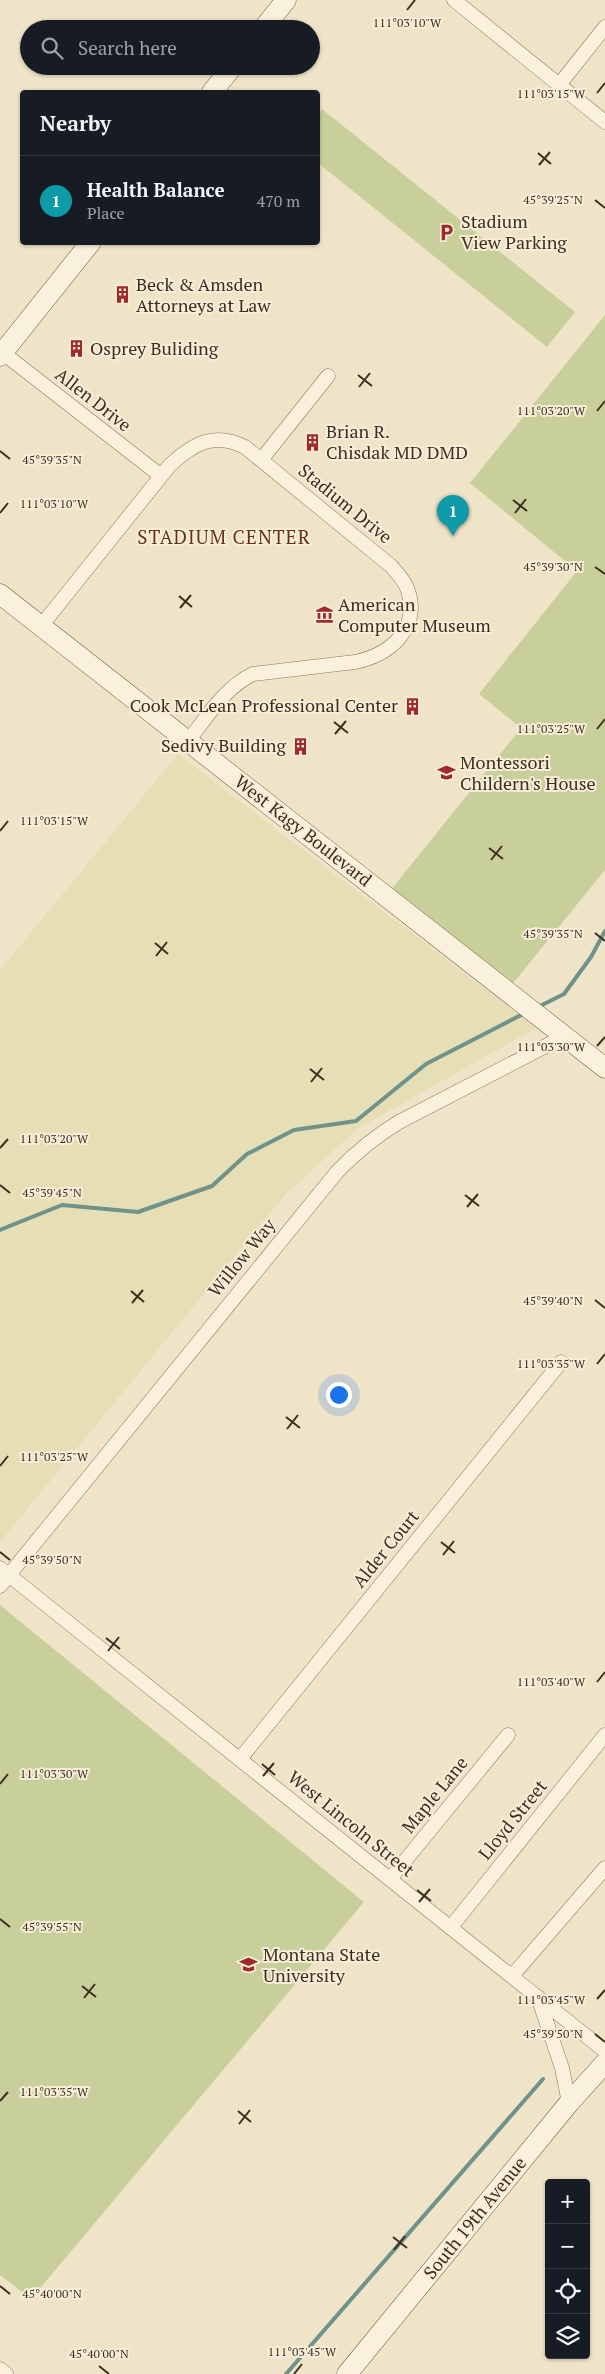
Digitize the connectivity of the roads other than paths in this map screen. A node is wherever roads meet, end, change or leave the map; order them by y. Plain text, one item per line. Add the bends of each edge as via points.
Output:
1 (286, 0) edge
2 (454, 0) edge
3 (270, 20) edge
4 (605, 27) edge
5 (226, 75) edge
6 (559, 85) junction
7 (214, 90) edge
8 (605, 122) edge
9 (89, 245) edge
10 (1, 355) edge
11 (328, 376) dead end
12 (261, 460) junction
13 (161, 476) junction
14 (0, 594) edge
15 (41, 626) junction
16 (188, 741) junction
17 (565, 1036) junction
18 (605, 1068) edge
19 (561, 1362) dead end
20 (3, 1576) edge
21 (508, 1735) dead end
22 (605, 1735) edge
23 (240, 1759) junction
24 (605, 1868) edge
25 (390, 1879) junction
26 (451, 1928) junction
27 (512, 1976) junction
28 (538, 1997) junction
29 (605, 2051) edge
30 (605, 2063) edge
31 (569, 2103) junction
32 (0, 2369) edge
33 (6, 2374) edge
34 (347, 2374) edge

1 - 3 main road
2 - 6 street
4 - 6 street
5 - 7 main road
6 - 8 street
9 - 10 main road
10 - 13 street, Allen Drive
11 - 12 street
12 - 13 street, Stadium Drive via 229,440 209,441 187,449
12 - 16 street, Stadium Drive via 391,566 407,589 410,609 406,628 391,648 367,660 266,671 240,680
13 - 15 street, Stadium Drive
14 - 15 main road, West Kagy Boulevard
15 - 16 main road, West Kagy Boulevard
16 - 17 main road, West Kagy Boulevard
17 - 18 main road, West Kagy Boulevard
17 - 20 street, Willow Way via 399,1122 373,1138 349,1159
19 - 23 street, Alder Court
20 - 23 street, West Lincoln Street
21 - 25 street, Maple Lane
22 - 26 street, Lloyd Street
23 - 25 street, West Lincoln Street
24 - 27 street
25 - 26 street, West Lincoln Street
26 - 27 street, West Lincoln Street
27 - 28 street, West Lincoln Street
28 - 29 street, West Lincoln Street
28 - 31 street via 562,2068
30 - 31 main road, South 19th Avenue
31 - 34 main road, South 19th Avenue
32 - 33 street

